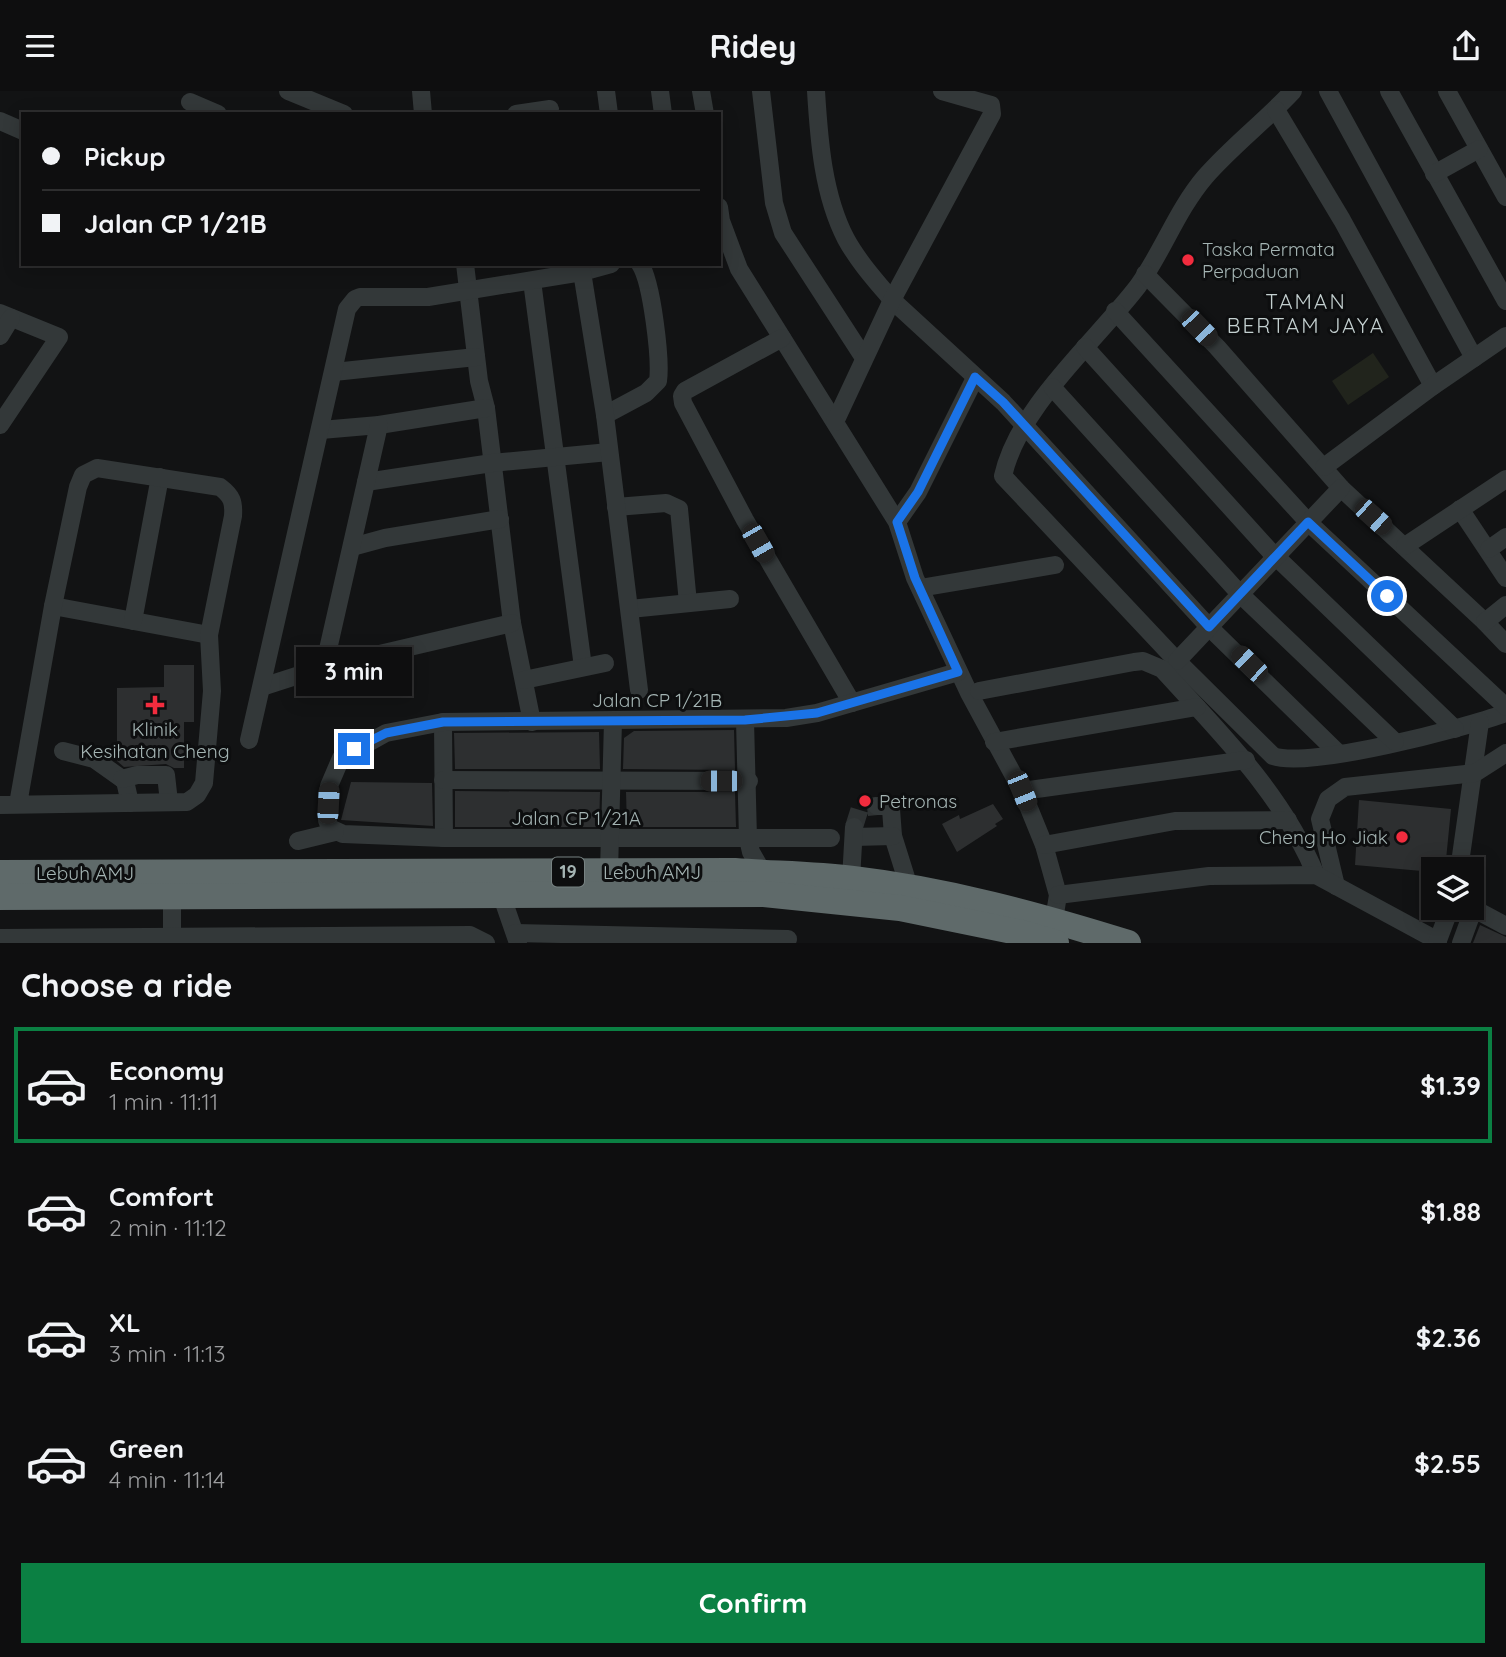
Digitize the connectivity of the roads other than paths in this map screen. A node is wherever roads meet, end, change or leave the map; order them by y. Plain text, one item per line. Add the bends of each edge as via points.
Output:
1 (288, 91) edge
2 (421, 91) edge
3 (606, 91) edge
4 (660, 91) edge
5 (701, 91) edge
6 (761, 91) edge
7 (816, 91) edge
8 (942, 91) edge
9 (1293, 91) edge
10 (1328, 91) edge
11 (1389, 91) edge
12 (1447, 91) edge
13 (316, 96) edge
14 (190, 102) edge
15 (550, 104) edge
16 (1276, 110) junction
17 (213, 112) edge
18 (341, 112) edge
19 (423, 112) edge
20 (523, 112) edge
21 (609, 112) edge
22 (663, 112) edge
23 (705, 112) edge
24 (0, 121) edge
25 (21, 130) edge
26 (1479, 149) junction
27 (1434, 174) junction
28 (1506, 197) edge
29 (721, 220) edge
30 (465, 266) edge
31 (604, 266) edge
32 (642, 266) edge
33 (582, 272) junction
34 (1145, 274) junction
35 (532, 281) junction
36 (468, 291) junction
37 (892, 300) junction
38 (1506, 301) edge
39 (1115, 311) junction
40 (6, 315) edge
41 (1506, 336) edge
42 (0, 337) edge
43 (782, 338) junction
44 (1085, 347) junction
45 (476, 357) junction
46 (864, 358) junction
47 (1474, 358) junction
48 (334, 372) junction
49 (975, 377) junction
50 (1433, 386) junction
51 (1052, 387) junction
52 (486, 408) junction
53 (604, 415) junction
54 (835, 422) junction
55 (0, 425) edge
56 (379, 425) junction
57 (1026, 426) junction
58 (321, 430) junction
59 (609, 452) junction
60 (555, 457) junction
61 (492, 463) junction
62 (1324, 467) junction
63 (160, 477) junction
64 (1506, 479) edge
65 (366, 482) junction
66 (1341, 488) junction
67 (616, 507) junction
68 (1460, 509) junction
69 (500, 519) junction
70 (897, 522) junction
71 (1308, 522) junction
72 (1506, 537) edge
73 (1405, 546) junction
74 (352, 547) junction
75 (1489, 549) junction
76 (1276, 557) junction
77 (1055, 565) dead end
78 (1506, 578) edge
79 (920, 588) junction
80 (1240, 594) junction
81 (730, 599) dead end
82 (688, 603) junction
83 (1506, 605) edge
84 (53, 606) junction
85 (630, 610) junction
86 (133, 621) junction
87 (1485, 622) junction
88 (512, 623) junction
89 (1209, 627) junction
90 (208, 635) junction
91 (1506, 644) edge
92 (1177, 661) junction
93 (605, 663) dead end
94 (324, 667) junction
95 (583, 667) junction
96 (958, 672) junction
97 (524, 680) junction
98 (262, 687) junction
99 (639, 690) dead end
100 (979, 691) dead end
101 (852, 703) junction
102 (1197, 707) junction
103 (1506, 707) edge
104 (1506, 713) edge
105 (745, 720) junction
106 (613, 721) junction
107 (443, 722) junction
108 (532, 722) junction
109 (1480, 722) junction
110 (1455, 729) junction
111 (249, 740) dead end
112 (994, 742) junction
113 (1395, 742) junction
114 (63, 751) dead end
115 (1338, 753) junction
116 (1506, 753) edge
117 (1246, 760) junction
118 (1475, 773) junction
119 (122, 779) junction
120 (443, 780) junction
121 (749, 781) junction
122 (612, 782) junction
123 (1022, 791) junction
124 (169, 802) junction
125 (130, 803) junction
126 (18, 804) junction
127 (0, 805) edge
128 (877, 806) dead end
129 (1288, 820) junction
130 (331, 826) junction
131 (893, 837) junction
132 (444, 838) junction
133 (831, 838) dead end
134 (612, 839) junction
135 (748, 839) junction
136 (298, 841) dead end
137 (1044, 845) junction
138 (1461, 857) edge
139 (609, 872) junction
140 (0, 873) edge
141 (763, 873) junction
142 (1316, 875) junction
143 (851, 879) junction
144 (1336, 886) junction
145 (909, 887) junction
146 (501, 894) junction
147 (172, 897) junction
148 (0, 899) edge
149 (1056, 919) edge
150 (1445, 920) edge
151 (1506, 926) edge
152 (0, 938) edge
153 (516, 938) edge
154 (172, 939) edge
155 (788, 939) dead end
156 (1437, 942) edge
157 (486, 943) edge
158 (1128, 943) edge
159 (1461, 943) edge

1 - 13 street
2 - 19 street
3 - 21 street
4 - 22 street
5 - 23 street
6 - 46 street via 774,203 783,233
7 - 37 street via 834,211 847,241
8 - 37 street via 991,105 992,114
9 - 16 street
10 - 47 street
11 - 27 street
12 - 26 street
13 - 18 street
14 - 17 street
15 - 20 street
16 - 34 street via 1205,178
16 - 50 street
24 - 25 street
26 - 27 street
26 - 28 street
27 - 38 street
29 - 43 street via 740,269
30 - 36 street
31 - 33 street
32 - 53 street via 653,311 658,381 646,393
33 - 35 street
33 - 53 street
34 - 39 street
34 - 62 street
35 - 36 street
35 - 60 street
36 - 45 street
36 - 48 street via 355,299 347,309
37 - 46 street
37 - 49 street
39 - 44 street
39 - 71 street
40 - 42 street
40 - 55 street via 59,337
41 - 47 street
43 - 54 street
43 - 101 street via 685,391 683,403
44 - 51 street
44 - 76 street
45 - 48 street
45 - 52 street
46 - 54 street
47 - 50 street
48 - 58 street
49 - 57 street
49 - 70 street via 918,492
50 - 62 street
51 - 57 street
51 - 80 street
52 - 56 street
52 - 61 street
53 - 59 street
54 - 70 street
56 - 58 street
56 - 65 street
57 - 89 street
57 - 92 street via 1003,476
58 - 98 street
59 - 60 street
59 - 67 street
60 - 61 street
60 - 95 street
61 - 65 street
61 - 69 street
62 - 66 street
63 - 84 street via 97,468 83,475
63 - 86 street
63 - 90 street via 220,487 234,503
64 - 68 street
65 - 74 street
66 - 71 street
66 - 73 street
67 - 82 street via 666,503 679,509
67 - 85 street
68 - 73 street
68 - 75 street
69 - 74 street
69 - 88 street
70 - 79 street
71 - 76 street
71 - 103 street
72 - 75 street
73 - 87 street
74 - 94 street
75 - 78 street
76 - 80 street
76 - 110 street
77 - 79 street
79 - 96 street
80 - 89 street
80 - 113 street
81 - 82 street
82 - 85 street
83 - 87 street
84 - 86 street
84 - 126 street
85 - 99 street
86 - 90 street
87 - 91 street
88 - 94 street
88 - 97 street
89 - 92 street
89 - 115 street
90 - 124 street via 212,691 204,783 187,802
92 - 115 street via 1272,756 1286,760
93 - 95 street
94 - 98 street
95 - 97 street
96 - 101 street, Jalan CP 1/21B
96 - 112 street
97 - 108 street
98 - 111 street
100 - 102 street via 1143,661 1162,669
101 - 105 street, Jalan CP 1/21B via 817,713
102 - 112 street
102 - 117 street
104 - 109 street
105 - 106 street, Jalan CP 1/21B
105 - 121 street
106 - 108 street, Jalan CP 1/21B
106 - 122 street
107 - 108 street, Jalan CP 1/21B
107 - 120 street
107 - 130 street, Jalan CP 1/21B via 386,733 341,758 329,786
109 - 110 street
109 - 118 street
110 - 113 street
112 - 123 street
113 - 115 street
114 - 119 street via 94,759
116 - 118 street
117 - 123 street
117 - 129 street
118 - 138 street
118 - 144 street via 1345,787 1328,799 1320,819
119 - 124 street via 166,775
119 - 125 street
120 - 122 street
120 - 132 street
121 - 122 street
121 - 135 street
122 - 134 street
123 - 137 street
124 - 125 street
125 - 126 street
126 - 127 street
128 - 131 street via 891,809
129 - 137 street via 1175,821
129 - 142 street
130 - 132 street, Jalan CP 1/21A
130 - 136 street, Jalan CP 1/21A
131 - 143 street via 854,832
131 - 145 street
132 - 134 street, Jalan CP 1/21A
133 - 135 street, Jalan CP 1/21A
134 - 135 street, Jalan CP 1/21A
134 - 139 street
135 - 141 street
137 - 149 street
139 - 140 highway, Lebuh AMJ / 19
139 - 141 highway, Lebuh AMJ / 19
141 - 143 highway, Lebuh AMJ / 19
142 - 144 street
142 - 149 street via 1209,876
143 - 145 highway, Lebuh AMJ / 19
144 - 156 street
145 - 149 highway, Lebuh AMJ / 19
146 - 147 highway, Lebuh AMJ / 19
146 - 149 highway, Lebuh AMJ / 19 via 764,894 835,899 938,915
146 - 153 street
147 - 148 highway, Lebuh AMJ / 19
147 - 154 street
149 - 158 highway, Lebuh AMJ / 19
150 - 156 street
151 - 159 street via 1478,911 1472,913
152 - 154 street
153 - 155 street
154 - 157 street via 470,935

